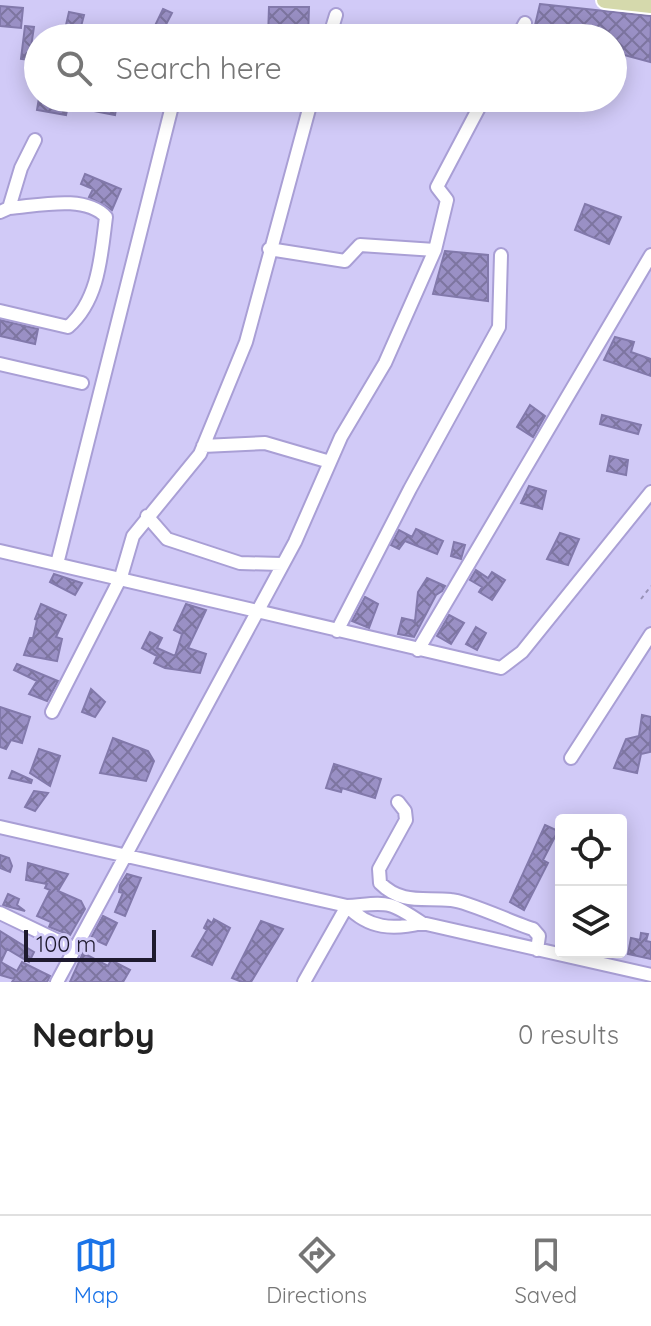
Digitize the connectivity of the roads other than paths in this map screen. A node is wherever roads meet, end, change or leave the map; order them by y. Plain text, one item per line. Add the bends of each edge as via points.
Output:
1 (605, 0) edge
2 (651, 5) edge
3 (336, 15) dead end
4 (333, 24) edge
5 (170, 112) edge
6 (308, 112) edge
7 (477, 112) edge
8 (35, 140) dead end
9 (4, 210) edge
10 (269, 249) junction
11 (435, 250) junction
12 (501, 255) dead end
13 (651, 255) edge
14 (0, 311) edge
15 (0, 364) edge
16 (82, 383) dead end
17 (203, 446) junction
18 (330, 462) junction
19 (651, 492) edge
20 (147, 516) junction
21 (0, 551) edge
22 (57, 564) junction
23 (282, 564) junction
24 (121, 577) junction
25 (257, 610) junction
26 (337, 631) junction
27 (651, 634) edge
28 (418, 650) junction
29 (636, 658) junction
30 (651, 662) edge
31 (52, 712) dead end
32 (571, 758) dead end
33 (398, 802) dead end
34 (0, 827) edge
35 (126, 855) junction
36 (347, 906) junction
37 (0, 913) edge
38 (422, 923) junction
39 (75, 949) junction
40 (537, 950) junction
41 (651, 975) edge
42 (57, 982) edge
43 (304, 982) edge

1 - 2 main road
3 - 4 street
5 - 22 street
6 - 10 street
7 - 11 street via 437,187 447,200
8 - 9 street
9 - 14 street via 75,204 106,217 91,294 68,327
10 - 11 street via 345,261 360,245
10 - 17 street via 246,342
11 - 18 street via 385,363
12 - 26 street via 499,327
13 - 28 street
15 - 16 street
17 - 18 street via 265,443
17 - 20 street
18 - 23 street
19 - 28 street via 507,667 490,668
20 - 23 street via 167,539 240,563
20 - 24 street via 133,536
21 - 22 street
22 - 24 street
23 - 25 street
24 - 25 street
24 - 31 street
25 - 26 street
25 - 35 street
26 - 28 street
27 - 29 street
29 - 30 street
29 - 32 street
33 - 40 street via 406,820 379,869 380,883 405,898 450,899 533,929 539,936
34 - 35 street
35 - 36 street
35 - 39 street
36 - 38 street via 382,901
36 - 38 street via 357,917 387,928
36 - 43 street
37 - 39 street
38 - 40 street
39 - 42 street
40 - 41 street

